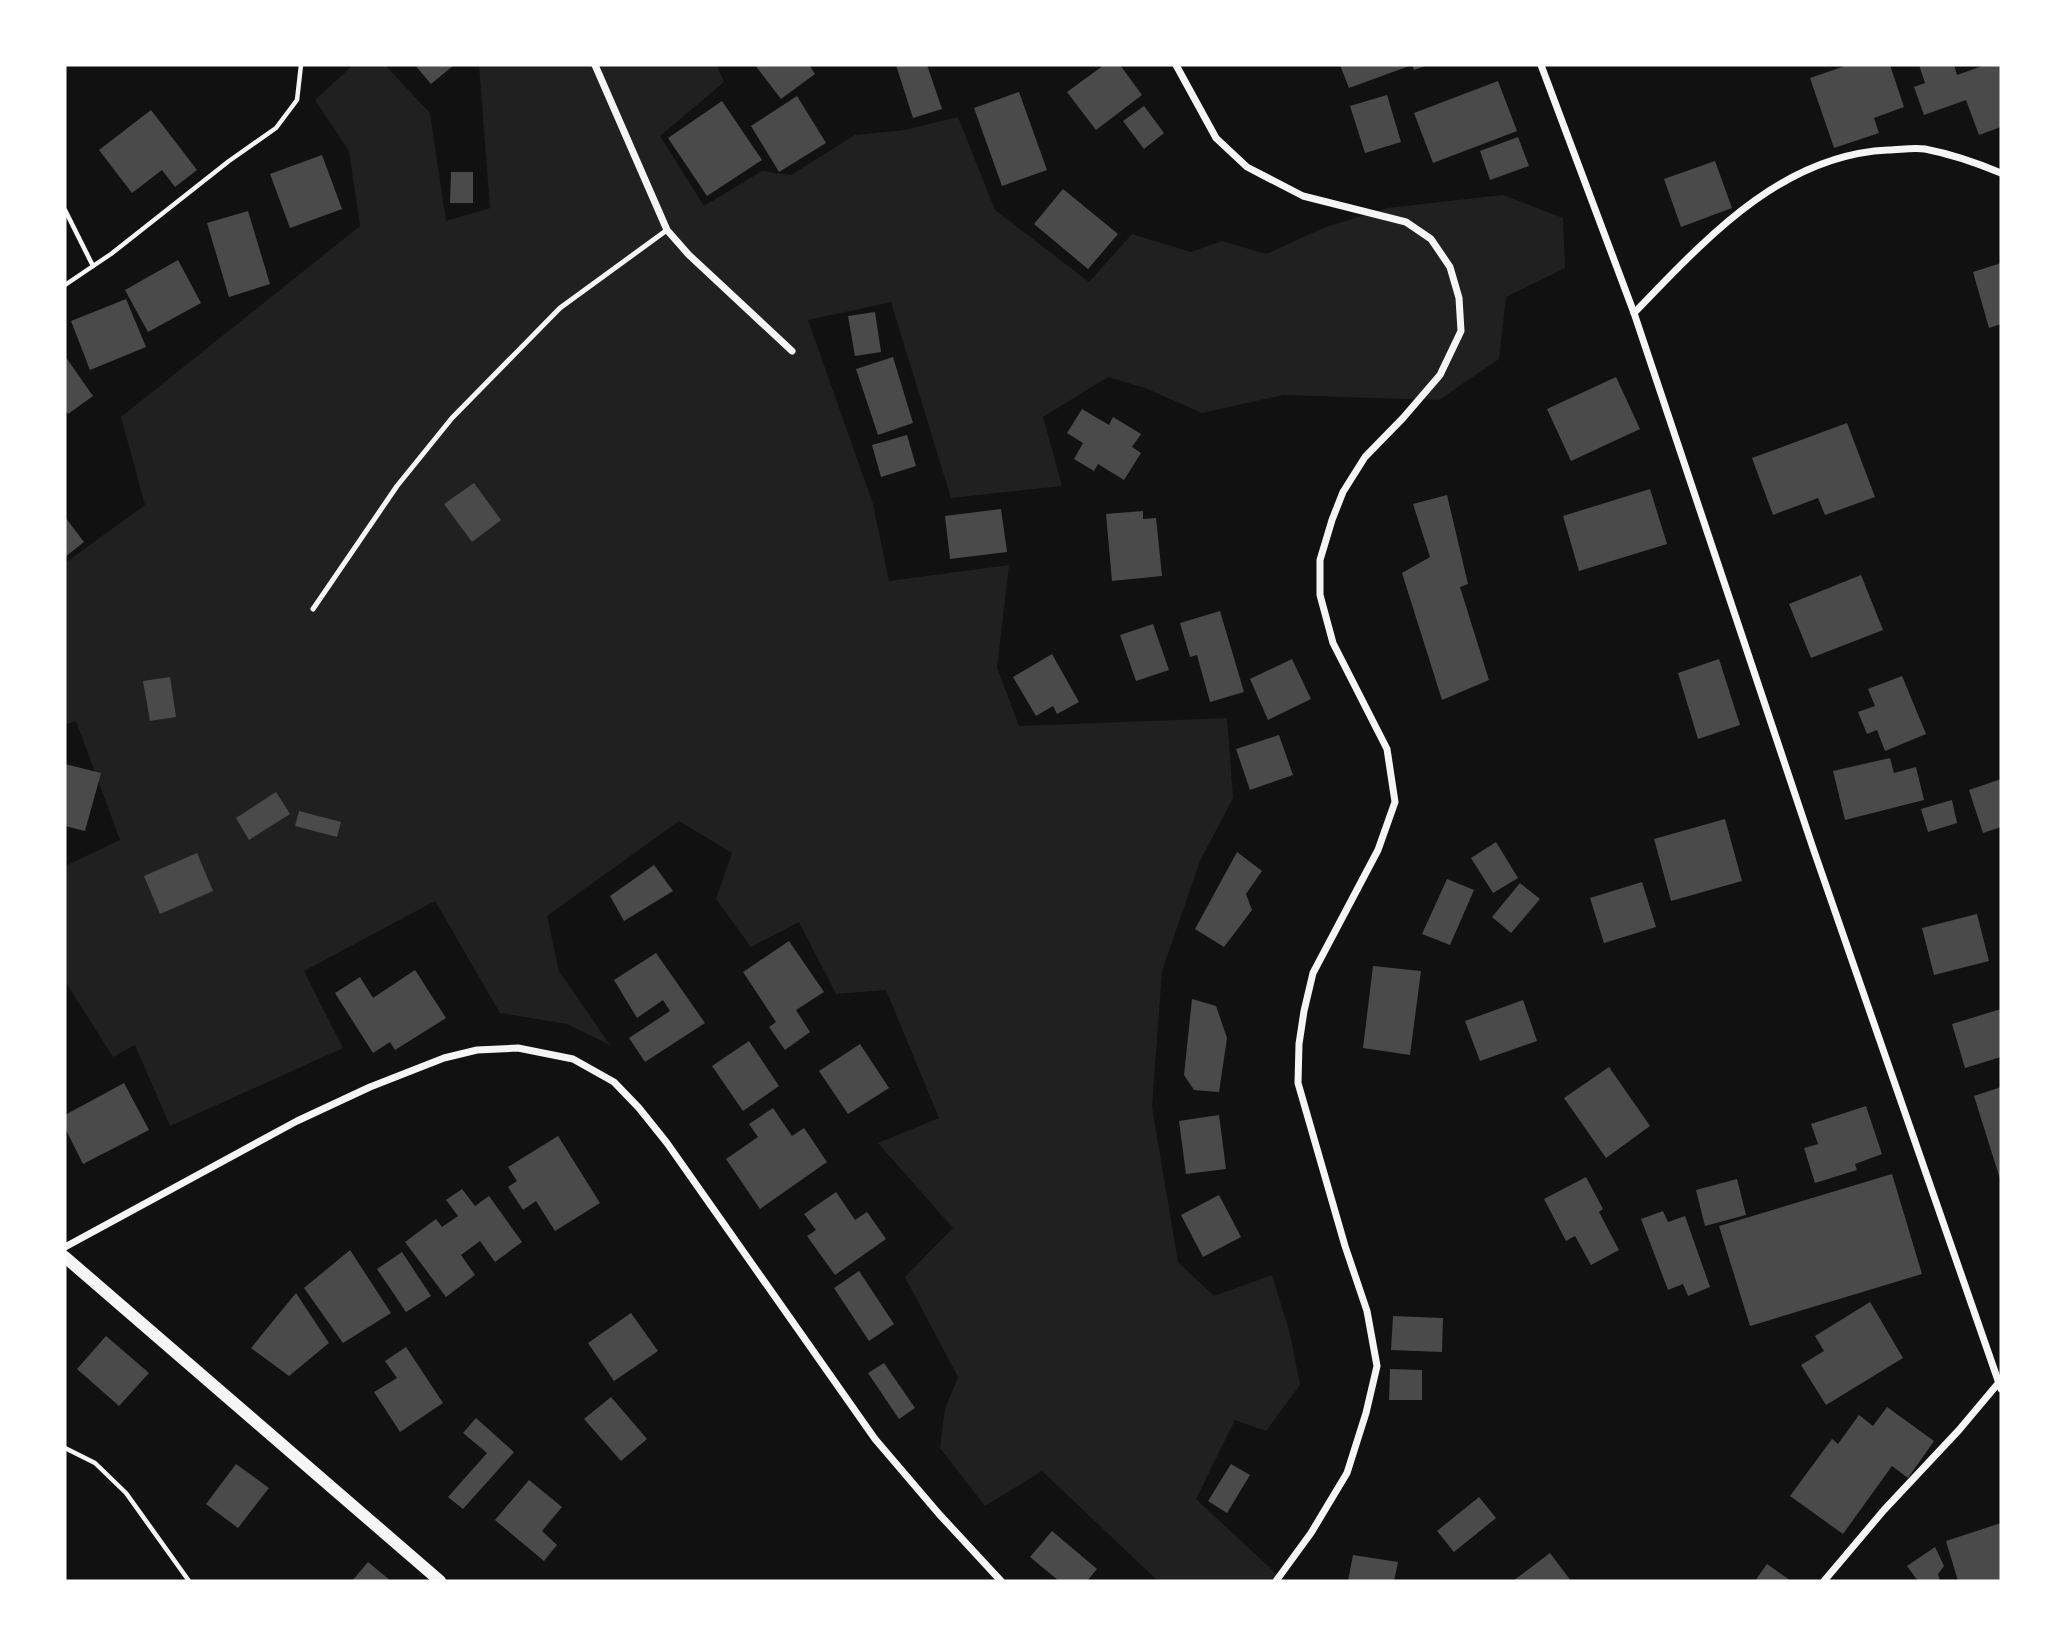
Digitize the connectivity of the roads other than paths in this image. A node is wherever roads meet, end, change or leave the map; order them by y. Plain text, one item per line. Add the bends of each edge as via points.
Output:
1 (595, 65) edge
2 (1176, 65) edge
3 (1541, 65) edge
4 (2001, 173) edge
5 (667, 230) junction
6 (1634, 313) junction
7 (792, 351) dead end
8 (313, 610) dead end
9 (65, 1247) edge
10 (65, 1257) edge
11 (2001, 1384) edge
12 (440, 1581) edge
13 (1001, 1581) edge
14 (1276, 1581) edge
15 (1824, 1581) edge

1 - 5 street
2 - 14 street via 1216,138 1247,167 1303,196 1406,222 1432,239 1450,267 1459,298 1461,331 1440,375 1365,457 1343,492 1320,559 1320,596 1333,643 1387,749 1395,802 1378,850 1313,973 1299,1044 1298,1083 1367,1311 1377,1366 1347,1473
3 - 6 street
4 - 6 street via 1922,149 1870,151 1825,162 1763,194 1700,245
5 - 7 street
5 - 8 lane via 560,308 452,418 397,486
6 - 11 street via 1814,851
9 - 13 street via 297,1121 444,1058 477,1050 518,1048 573,1059 614,1082 639,1108 875,1439
10 - 12 street
11 - 15 street

